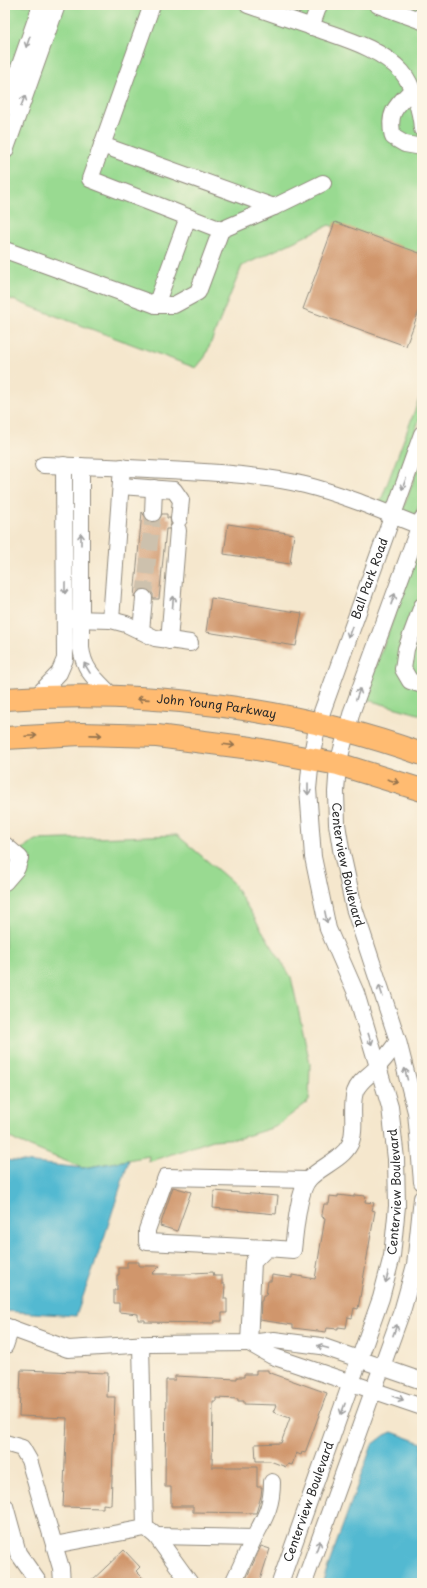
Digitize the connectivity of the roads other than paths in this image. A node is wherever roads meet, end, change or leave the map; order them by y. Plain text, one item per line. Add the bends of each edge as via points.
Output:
1 (41, 5) edge
2 (57, 5) edge
3 (152, 5) edge
4 (248, 5) edge
5 (319, 5) edge
6 (378, 5) edge
7 (422, 21) edge
8 (311, 27) junction
9 (412, 90) junction
10 (5, 108) edge
11 (422, 121) edge
12 (102, 145) junction
13 (422, 147) edge
14 (5, 151) edge
15 (323, 183) dead end
16 (274, 207) junction
17 (188, 217) junction
18 (221, 230) junction
19 (5, 250) edge
20 (156, 305) junction
21 (422, 434) edge
22 (43, 465) dead end
23 (64, 466) junction
24 (81, 466) junction
25 (122, 466) junction
26 (121, 486) junction
27 (154, 488) junction
28 (153, 513) tunnel mouth
29 (393, 515) junction
30 (421, 524) edge
31 (144, 598) tunnel mouth
32 (422, 606) edge
33 (73, 619) junction
34 (111, 620) junction
35 (141, 631) junction
36 (169, 641) junction
37 (190, 643) dead end
38 (422, 685) edge
39 (36, 697) junction
40 (113, 697) junction
41 (5, 699) edge
42 (318, 723) junction
43 (346, 731) junction
44 (5, 738) edge
45 (422, 754) edge
46 (311, 759) junction
47 (338, 764) junction
48 (422, 790) edge
49 (5, 845) edge
50 (5, 882) edge
51 (398, 1041) junction
52 (379, 1066) junction
53 (308, 1180) junction
54 (422, 1182) edge
55 (422, 1198) edge
56 (266, 1248) junction
57 (8, 1327) edge
58 (249, 1343) junction
59 (141, 1344) junction
60 (5, 1346) edge
61 (360, 1359) junction
62 (382, 1367) junction
63 (422, 1381) edge
64 (352, 1382) junction
65 (374, 1389) junction
66 (422, 1407) edge
67 (5, 1443) edge
68 (272, 1482) dead end
69 (5, 1506) edge
70 (151, 1532) junction
71 (254, 1538) junction
72 (54, 1545) junction
73 (39, 1583) edge
74 (62, 1583) edge
75 (190, 1583) edge
76 (234, 1583) edge
77 (280, 1583) edge
78 (304, 1583) edge

1 -> 10 street
14 -> 2 street
3 - 12 street
4 - 8 street
5 - 8 street
6 - 7 street
8 - 9 street via 363,45 390,61 403,73
9 - 11 street
9 - 13 street via 396,106 390,124 394,137 405,144
12 - 16 street
12 - 17 street via 90,180
15 - 16 street
16 - 18 street
17 - 18 street
17 - 20 street
18 - 20 street via 198,292 174,306
19 - 20 street
21 -> 29 street, Ball Park Road
22 - 23 street
23 - 24 street
23 -> 33 street
24 - 25 street
33 -> 24 street
25 - 26 street
25 - 29 street via 212,472 304,485
26 - 27 street
26 - 34 street
27 - 28 street
36 -> 27 street via 181,500 174,490
29 - 30 street
29 -> 42 street, Ball Park Road
43 -> 30 street
31 - 35 street
32 - 38 street via 406,649 403,669 410,681
33 - 34 street
33 - 39 street via 65,659 59,673
40 -> 33 street via 89,672 82,660
34 - 35 street
35 - 36 street
36 - 37 street
39 - 40 highway, John Young Parkway
39 - 41 highway, John Young Parkway
42 -> 40 highway, John Young Parkway via 238,708
42 - 43 highway, John Young Parkway
42 - 46 street, Centerview Boulevard
43 - 45 highway, John Young Parkway
43 - 47 street, Centerview Boulevard
44 -> 46 highway via 80,734 157,736 251,748
46 - 47 highway
46 -> 52 street, Centerview Boulevard via 308,789 313,857 328,929 356,993
47 -> 48 highway
51 -> 47 street, Centerview Boulevard via 354,908 340,849 336,792
49 - 50 street via 20,858 17,868
51 - 52 street
54 -> 51 street, Centerview Boulevard via 416,1112
52 - 53 street via 360,1082 355,1091 351,1143 345,1152
52 -> 61 street, Centerview Boulevard via 390,1107 396,1158 397,1206 392,1256
53 - 56 street via 301,1197 293,1250
53 - 56 street via 166,1177 147,1230 147,1242
62 -> 55 street via 415,1265
56 - 58 street via 253,1262
57 - 59 street via 68,1349
57 - 60 street
58 - 59 street
61 -> 58 street via 321,1346 274,1340
58 - 64 street via 272,1356
59 - 70 street
61 - 62 street
61 - 64 street, Centerview Boulevard
62 - 63 street
62 - 65 street, Centerview Boulevard
64 - 65 street
64 -> 77 street, Centerview Boulevard
65 -> 66 street
78 -> 65 street, Centerview Boulevard
67 - 72 street via 22,1448 29,1460
68 - 71 street via 268,1512
69 - 73 street via 18,1553
70 - 71 street
70 - 72 street
70 - 75 street
71 - 76 street
72 - 74 street via 61,1568

